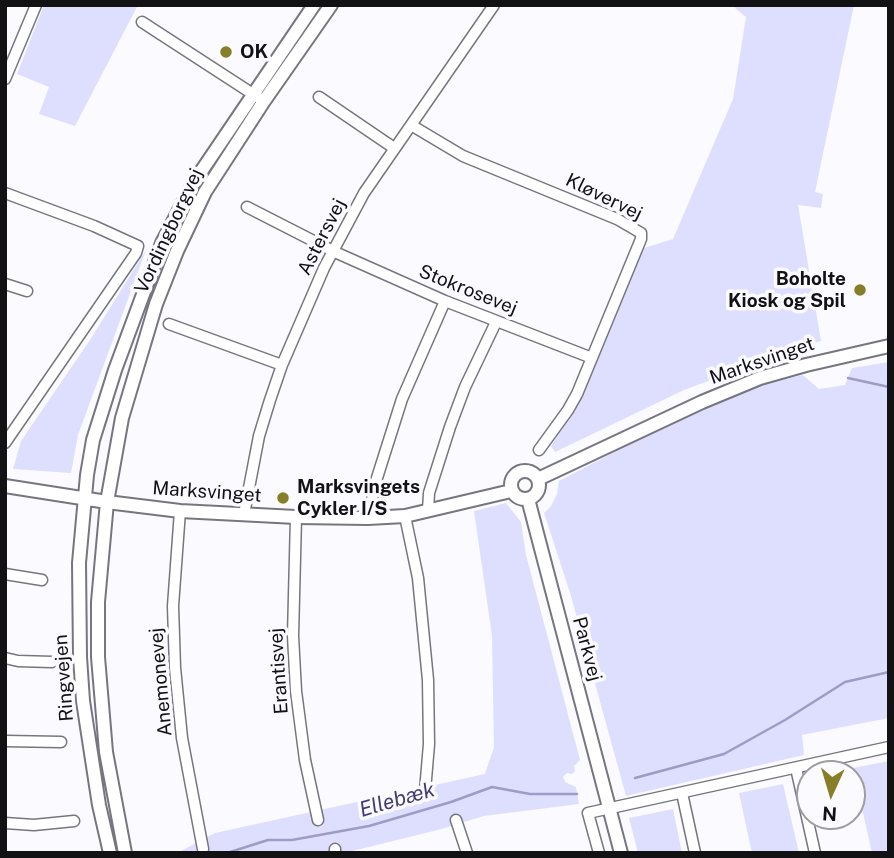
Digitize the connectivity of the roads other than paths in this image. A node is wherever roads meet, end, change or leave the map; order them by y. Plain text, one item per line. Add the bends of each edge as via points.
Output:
1 (36, 5) edge
2 (314, 5) edge
3 (331, 5) edge
4 (494, 5) edge
5 (142, 22) dead end
6 (5, 79) edge
7 (258, 97) junction
8 (319, 97) dead end
9 (411, 125) junction
10 (394, 148) junction
11 (5, 193) edge
12 (247, 207) dead end
13 (333, 251) junction
14 (5, 284) edge
15 (27, 291) dead end
16 (446, 301) junction
17 (496, 322) junction
18 (169, 324) dead end
19 (889, 346) edge
20 (592, 358) junction
21 (282, 365) junction
22 (5, 443) edge
23 (539, 450) dead end
24 (538, 479) junction
25 (5, 486) edge
26 (512, 491) junction
27 (85, 499) junction
28 (528, 499) junction
29 (107, 502) junction
30 (180, 511) junction
31 (428, 512) junction
32 (244, 514) junction
33 (405, 516) junction
34 (296, 517) junction
35 (368, 518) junction
36 (5, 575) edge
37 (42, 580) dead end
38 (5, 659) edge
39 (52, 662) dead end
40 (5, 741) edge
41 (61, 742) dead end
42 (889, 747) edge
43 (831, 760) edge
44 (796, 768) edge
45 (425, 791) dead end
46 (682, 793) junction
47 (610, 808) junction
48 (318, 820) dead end
49 (456, 820) dead end
50 (74, 821) dead end
51 (5, 823) edge
52 (810, 830) edge
53 (203, 849) dead end
54 (110, 853) edge
55 (125, 853) edge
56 (467, 853) edge
57 (599, 853) edge
58 (621, 853) edge
59 (695, 853) edge
60 (815, 853) edge

1 - 6 street
2 - 7 main road, Vordingborgvej
3 - 7 main road, Vordingborgvej
4 - 9 street, Astersvej
5 - 7 street
7 - 27 main road, Vordingborgvej via 194,182 162,243 101,415
7 - 29 main road, Vordingborgvej via 205,192 156,304 122,418
8 - 10 street
9 - 10 street, Astersvej
9 - 20 street, Kløvervej via 463,156 641,233
10 - 13 street, Astersvej
11 - 22 street via 138,246
12 - 13 street, Stokrosevej
13 - 16 street, Stokrosevej
13 - 21 street, Astersvej
14 - 15 street
16 - 17 street, Stokrosevej
16 - 35 street via 402,399
17 - 20 street, Stokrosevej
17 - 31 street via 450,427 429,493
18 - 21 street
19 - 24 main road, Marksvinget via 760,378
20 - 23 street, Kløvervej via 568,411
21 - 32 street, Astersvej via 259,436
24 - 26 main road via 529,471 518,472 510,482
24 - 28 main road via 537,492
25 - 27 main road, Marksvinget
26 - 28 main road via 520,499
26 - 31 main road, Marksvinget
27 - 29 main road, Marksvinget
27 - 54 main road, Ringvejen via 78,605 83,701
28 - 47 main road, Parkvej
29 - 30 main road, Marksvinget
29 - 55 main road, Ringvejen via 98,657 106,752
30 - 32 main road, Marksvinget
30 - 53 street, Anemonevej via 173,606 175,668 182,738
31 - 33 main road, Marksvinget
32 - 34 main road, Marksvinget
33 - 35 main road, Marksvinget
33 - 45 street via 418,578 428,668
34 - 35 main road, Marksvinget
34 - 48 street, Erantisvej via 296,691
36 - 37 street
38 - 39 street
40 - 41 street
42 - 43 street
44 - 46 street
46 - 47 street
46 - 59 street
47 - 57 street via 589,813
47 - 58 main road, Parkvej
49 - 56 street
50 - 51 street
52 - 60 street

